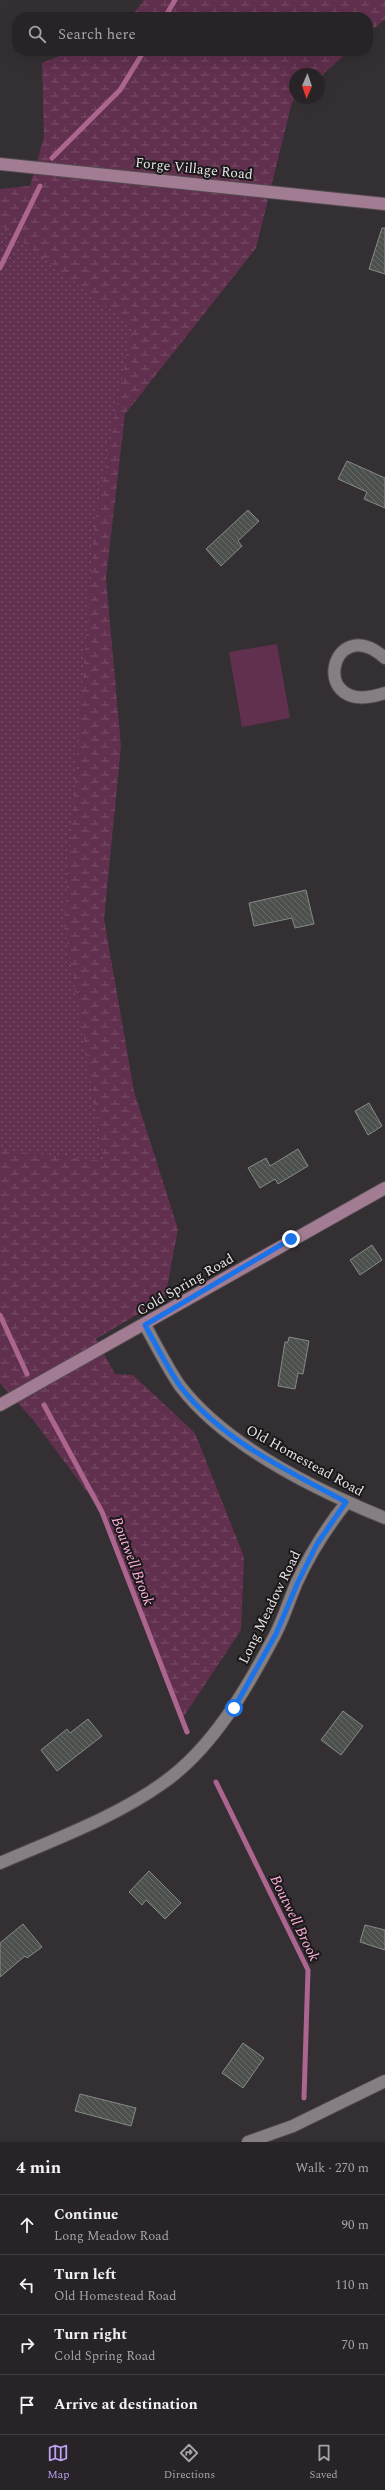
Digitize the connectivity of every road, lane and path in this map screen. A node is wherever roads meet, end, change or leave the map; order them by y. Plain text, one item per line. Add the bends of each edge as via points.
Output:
1 (0, 164) edge
2 (385, 204) edge
3 (385, 658) edge
4 (385, 693) edge
5 (385, 1188) edge
6 (145, 1325) junction
7 (0, 1405) edge
8 (346, 1502) junction
9 (385, 1518) edge
10 (0, 1863) edge
11 (385, 2081) edge
12 (248, 2142) edge

1 - 2 street, Forge Village Road
3 - 4 street via 376,650 359,645 346,648 336,660 333,676 339,688 353,697 372,698
5 - 6 street, Cold Spring Road via 291,1239
6 - 7 street, Cold Spring Road
6 - 8 street, Old Homestead Road via 180,1385 204,1413 262,1457
8 - 9 street, Old Homestead Road
8 - 10 street, Long Meadow Road via 317,1544 276,1634 234,1708 188,1762 164,1783 118,1810
11 - 12 street via 292,2126

